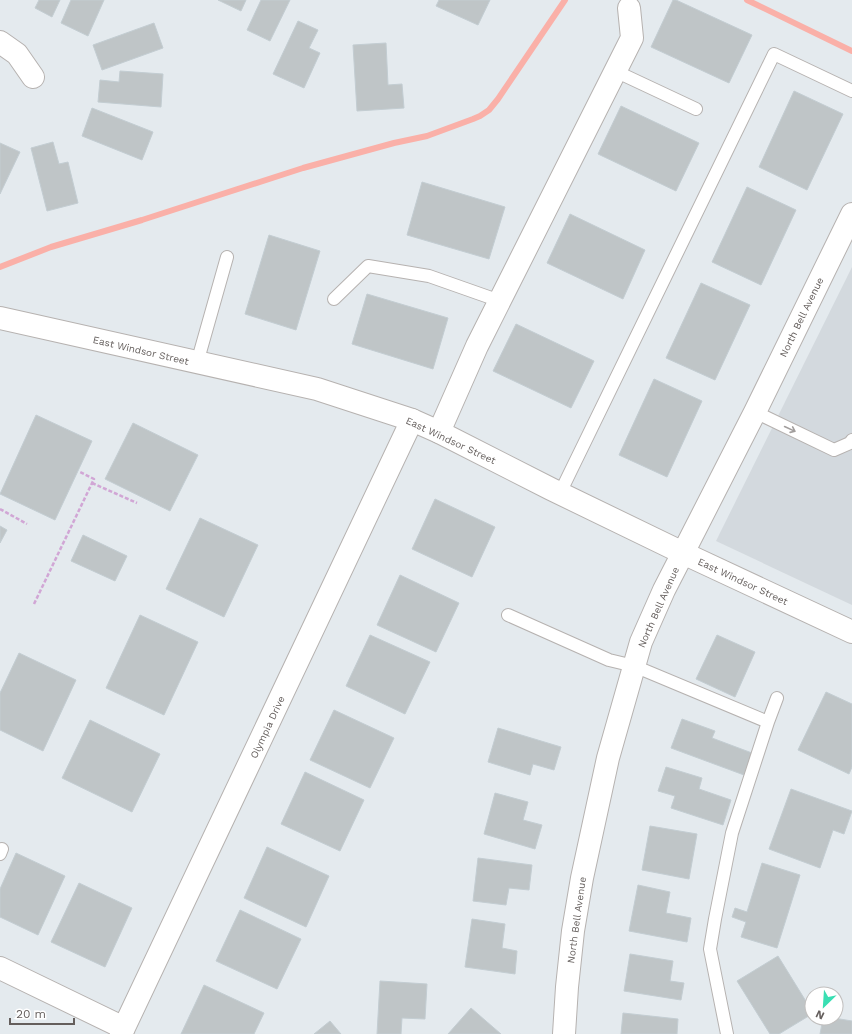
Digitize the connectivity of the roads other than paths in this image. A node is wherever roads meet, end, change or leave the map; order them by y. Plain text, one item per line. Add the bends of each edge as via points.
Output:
1 (629, 8) dead end
2 (0, 42) edge
3 (615, 71) junction
4 (33, 77) dead end
5 (852, 91) edge
6 (696, 109) dead end
7 (852, 214) edge
8 (227, 257) dead end
9 (334, 299) dead end
10 (500, 301) junction
11 (0, 318) edge
12 (197, 362) junction
13 (755, 412) junction
14 (412, 420) junction
15 (439, 432) junction
16 (852, 440) edge
17 (560, 493) junction
18 (683, 553) junction
19 (508, 614) dead end
20 (852, 632) edge
21 (634, 666) junction
22 (777, 698) dead end
23 (768, 722) junction
24 (0, 968) edge
25 (123, 1031) edge
26 (564, 1034) edge
27 (727, 1034) edge

1 - 3 street via 632,38
2 - 4 street via 17,54
3 - 6 lane
3 - 10 street
5 - 17 lane via 774,54
7 - 13 street, North Bell Avenue
8 - 12 lane
9 - 10 lane via 368,266 429,276
10 - 15 street
11 - 12 street, East Windsor Street
12 - 14 street, East Windsor Street via 317,389
13 -> 16 lane via 834,450
13 - 18 street, North Bell Avenue
14 - 15 street, East Windsor Street
14 - 25 street, Olympia Drive
15 - 17 street, East Windsor Street
17 - 18 street, East Windsor Street
18 - 20 street, East Windsor Street
18 - 21 street, North Bell Avenue via 641,642
19 - 21 lane via 609,660
21 - 23 lane
21 - 26 street, North Bell Avenue via 608,758 582,878 573,931
22 - 23 lane
23 - 27 lane via 732,833 710,949
24 - 25 street

